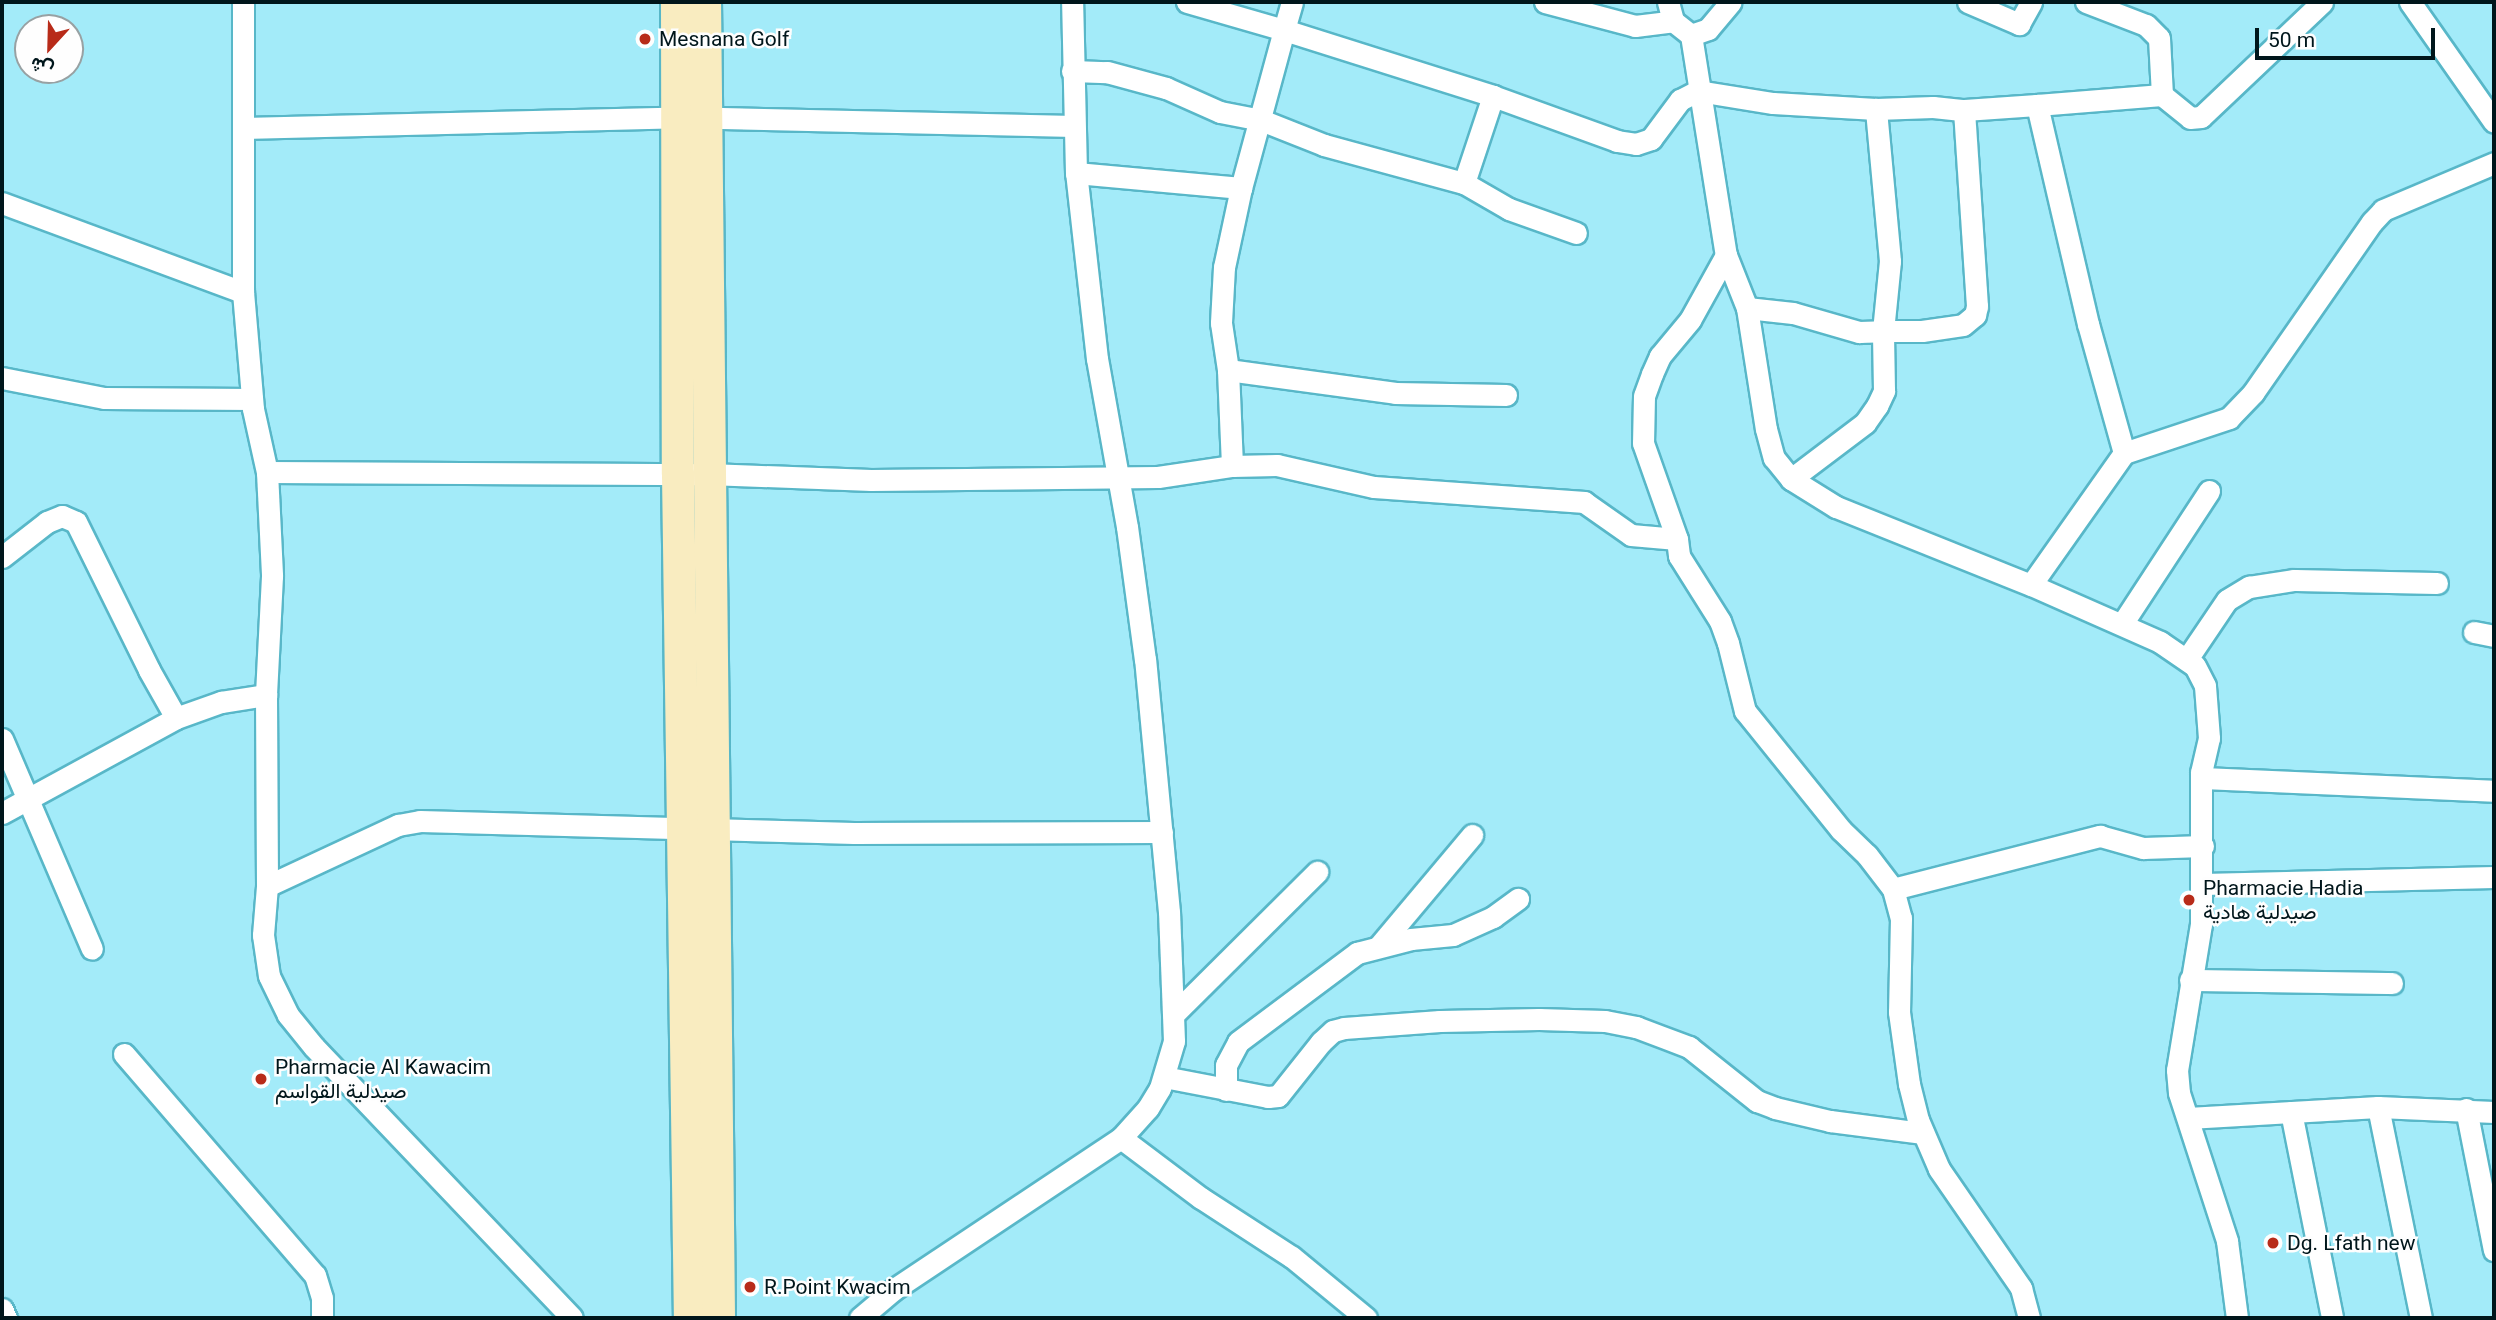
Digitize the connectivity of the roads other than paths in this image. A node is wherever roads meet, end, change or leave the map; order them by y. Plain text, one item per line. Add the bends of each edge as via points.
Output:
1 (243, 2) edge
2 (677, 2) edge
3 (705, 2) edge
4 (1072, 2) edge
5 (1187, 2) edge
6 (1292, 2) edge
7 (1545, 2) edge
8 (1731, 2) edge
9 (1968, 2) edge
10 (2031, 2) edge
11 (2087, 2) edge
12 (2322, 2) edge
13 (2410, 2) edge
14 (1671, 11) edge
15 (1284, 30) junction
16 (1691, 35) junction
17 (1072, 71) junction
18 (1698, 91) junction
19 (2162, 95) junction
20 (1493, 96) junction
21 (2037, 105) junction
22 (1876, 109) junction
23 (1964, 110) junction
24 (692, 118) junction
25 (1261, 120) junction
26 (2494, 122) edge
27 (1074, 126) junction
28 (243, 128) junction
29 (2494, 163) edge
30 (1076, 173) junction
31 (1464, 183) junction
32 (1241, 188) junction
33 (2, 203) edge
34 (1576, 233) dead end
35 (1726, 255) junction
36 (243, 292) junction
37 (1747, 308) junction
38 (1883, 331) junction
39 (1227, 370) junction
40 (2, 379) edge
41 (1506, 395) dead end
42 (252, 399) junction
43 (2124, 453) junction
44 (1232, 466) junction
45 (267, 472) junction
46 (693, 474) junction
47 (1118, 477) junction
48 (1791, 479) junction
49 (2209, 491) dead end
50 (1677, 539) junction
51 (2, 557) edge
52 (2437, 583) dead end
53 (2031, 585) junction
54 (2122, 624) junction
55 (2187, 659) junction
56 (267, 695) junction
57 (176, 718) junction
58 (2, 739) edge
59 (2202, 778) junction
60 (2494, 791) edge
61 (28, 800) junction
62 (2, 813) edge
63 (699, 827) junction
64 (1162, 832) junction
65 (1472, 835) dead end
66 (2203, 846) junction
67 (1317, 872) dead end
68 (2494, 877) edge
69 (2203, 884) junction
70 (267, 886) junction
71 (1893, 888) junction
72 (1518, 899) dead end
73 (1379, 946) junction
74 (92, 949) dead end
75 (2190, 979) junction
76 (2392, 983) dead end
77 (1174, 1014) junction
78 (124, 1054) dead end
79 (1164, 1077) junction
80 (1226, 1090) junction
81 (2378, 1107) junction
82 (2466, 1109) junction
83 (2291, 1112) junction
84 (2494, 1112) edge
85 (2188, 1118) junction
86 (1923, 1133) junction
87 (1121, 1138) junction
88 (2494, 1251) edge
89 (2, 1309) edge
90 (6, 1318) edge
91 (322, 1318) edge
92 (572, 1318) edge
93 (690, 1318) edge
94 (719, 1318) edge
95 (860, 1318) edge
96 (1366, 1318) edge
97 (2029, 1318) edge
98 (2237, 1318) edge
99 (2332, 1318) edge
100 (2421, 1318) edge

1 - 28 street
2 - 24 main road
3 - 24 main road
4 - 17 street
5 - 15 street
6 - 15 street
7 - 14 street via 1635,26
8 - 16 street via 1708,29
9 - 10 street via 2019,24
11 - 19 street via 2146,25 2159,38
12 - 19 street via 2201,117 2190,118
13 - 26 street
14 - 16 street
15 - 20 street
15 - 25 street
16 - 18 street
17 - 25 street via 1107,72 1166,88 1220,112
17 - 27 street
18 - 20 street via 1680,100 1651,139 1636,144
18 - 22 street via 1773,103
18 - 35 street
19 - 21 street
20 - 31 street
21 - 23 street
21 - 43 street via 2088,324
22 - 23 street
22 - 38 street via 1890,261
23 - 38 street via 1975,315 1963,325
24 - 27 street
24 - 28 street
24 - 46 main road
25 - 31 street via 1324,145
25 - 32 street
27 - 30 street
28 - 36 street
29 - 43 street via 2384,210 2253,393 2229,418
30 - 32 street
30 - 47 street via 1097,359
31 - 34 street via 1509,209
32 - 39 street via 1224,267 1221,323
33 - 36 street
35 - 37 street
35 - 50 street via 1689,320 1660,356 1644,396 1643,443
36 - 42 street
37 - 38 street via 1793,313 1859,332
37 - 48 street via 1766,429 1774,458
38 - 48 street via 1884,391 1877,407 1865,423
39 - 41 street via 1395,393
39 - 44 street
40 - 42 street via 104,398
42 - 45 street
43 - 53 street
44 - 47 street via 1158,477
44 - 50 street via 1278,465 1374,486 1584,502 1632,535
45 - 46 street
45 - 56 street via 272,576
46 - 47 street via 871,480
46 - 63 main road
47 - 64 street via 1145,660
48 - 53 street via 1836,507
49 - 54 street
50 - 71 street via 1679,555 1720,621 1745,711
51 - 57 street via 47,522 62,516 76,522
52 - 55 street via 2294,580 2249,587 2227,600
53 - 54 street
54 - 55 street
55 - 59 street via 2204,686 2208,708 2209,738
56 - 57 street via 221,702
56 - 70 street
57 - 61 street
58 - 61 street
59 - 60 street
59 - 66 street
61 - 62 street
61 - 74 street
63 - 64 street
63 - 70 street via 420,821 398,825
63 - 93 main road
63 - 94 main road
64 - 77 street
65 - 73 street
66 - 69 street
66 - 71 street via 2143,848 2100,836
67 - 77 street
68 - 69 street
69 - 75 street
70 - 92 street via 262,935 265,956 269,976 288,1015
71 - 86 street via 1901,918 1899,1012 1909,1084
72 - 73 street via 1493,917 1453,935
73 - 80 street via 1357,953 1238,1042 1226,1065
75 - 76 street
75 - 85 street via 2177,1070
77 - 79 street via 1174,1041
78 - 91 street via 315,1275
79 - 80 street
79 - 87 street via 1148,1108
80 - 86 street via 1278,1096 1321,1042 1344,1027 1539,1018 1605,1021 1689,1047 1757,1101 1775,1108 1830,1121
81 - 82 street
81 - 83 street
81 - 100 street
82 - 84 street
82 - 88 street
83 - 85 street
83 - 99 street
85 - 98 street via 2227,1241
86 - 97 street via 1945,1178 2021,1288
87 - 95 street via 894,1290
87 - 96 street via 1201,1198 1292,1257
89 - 90 street

